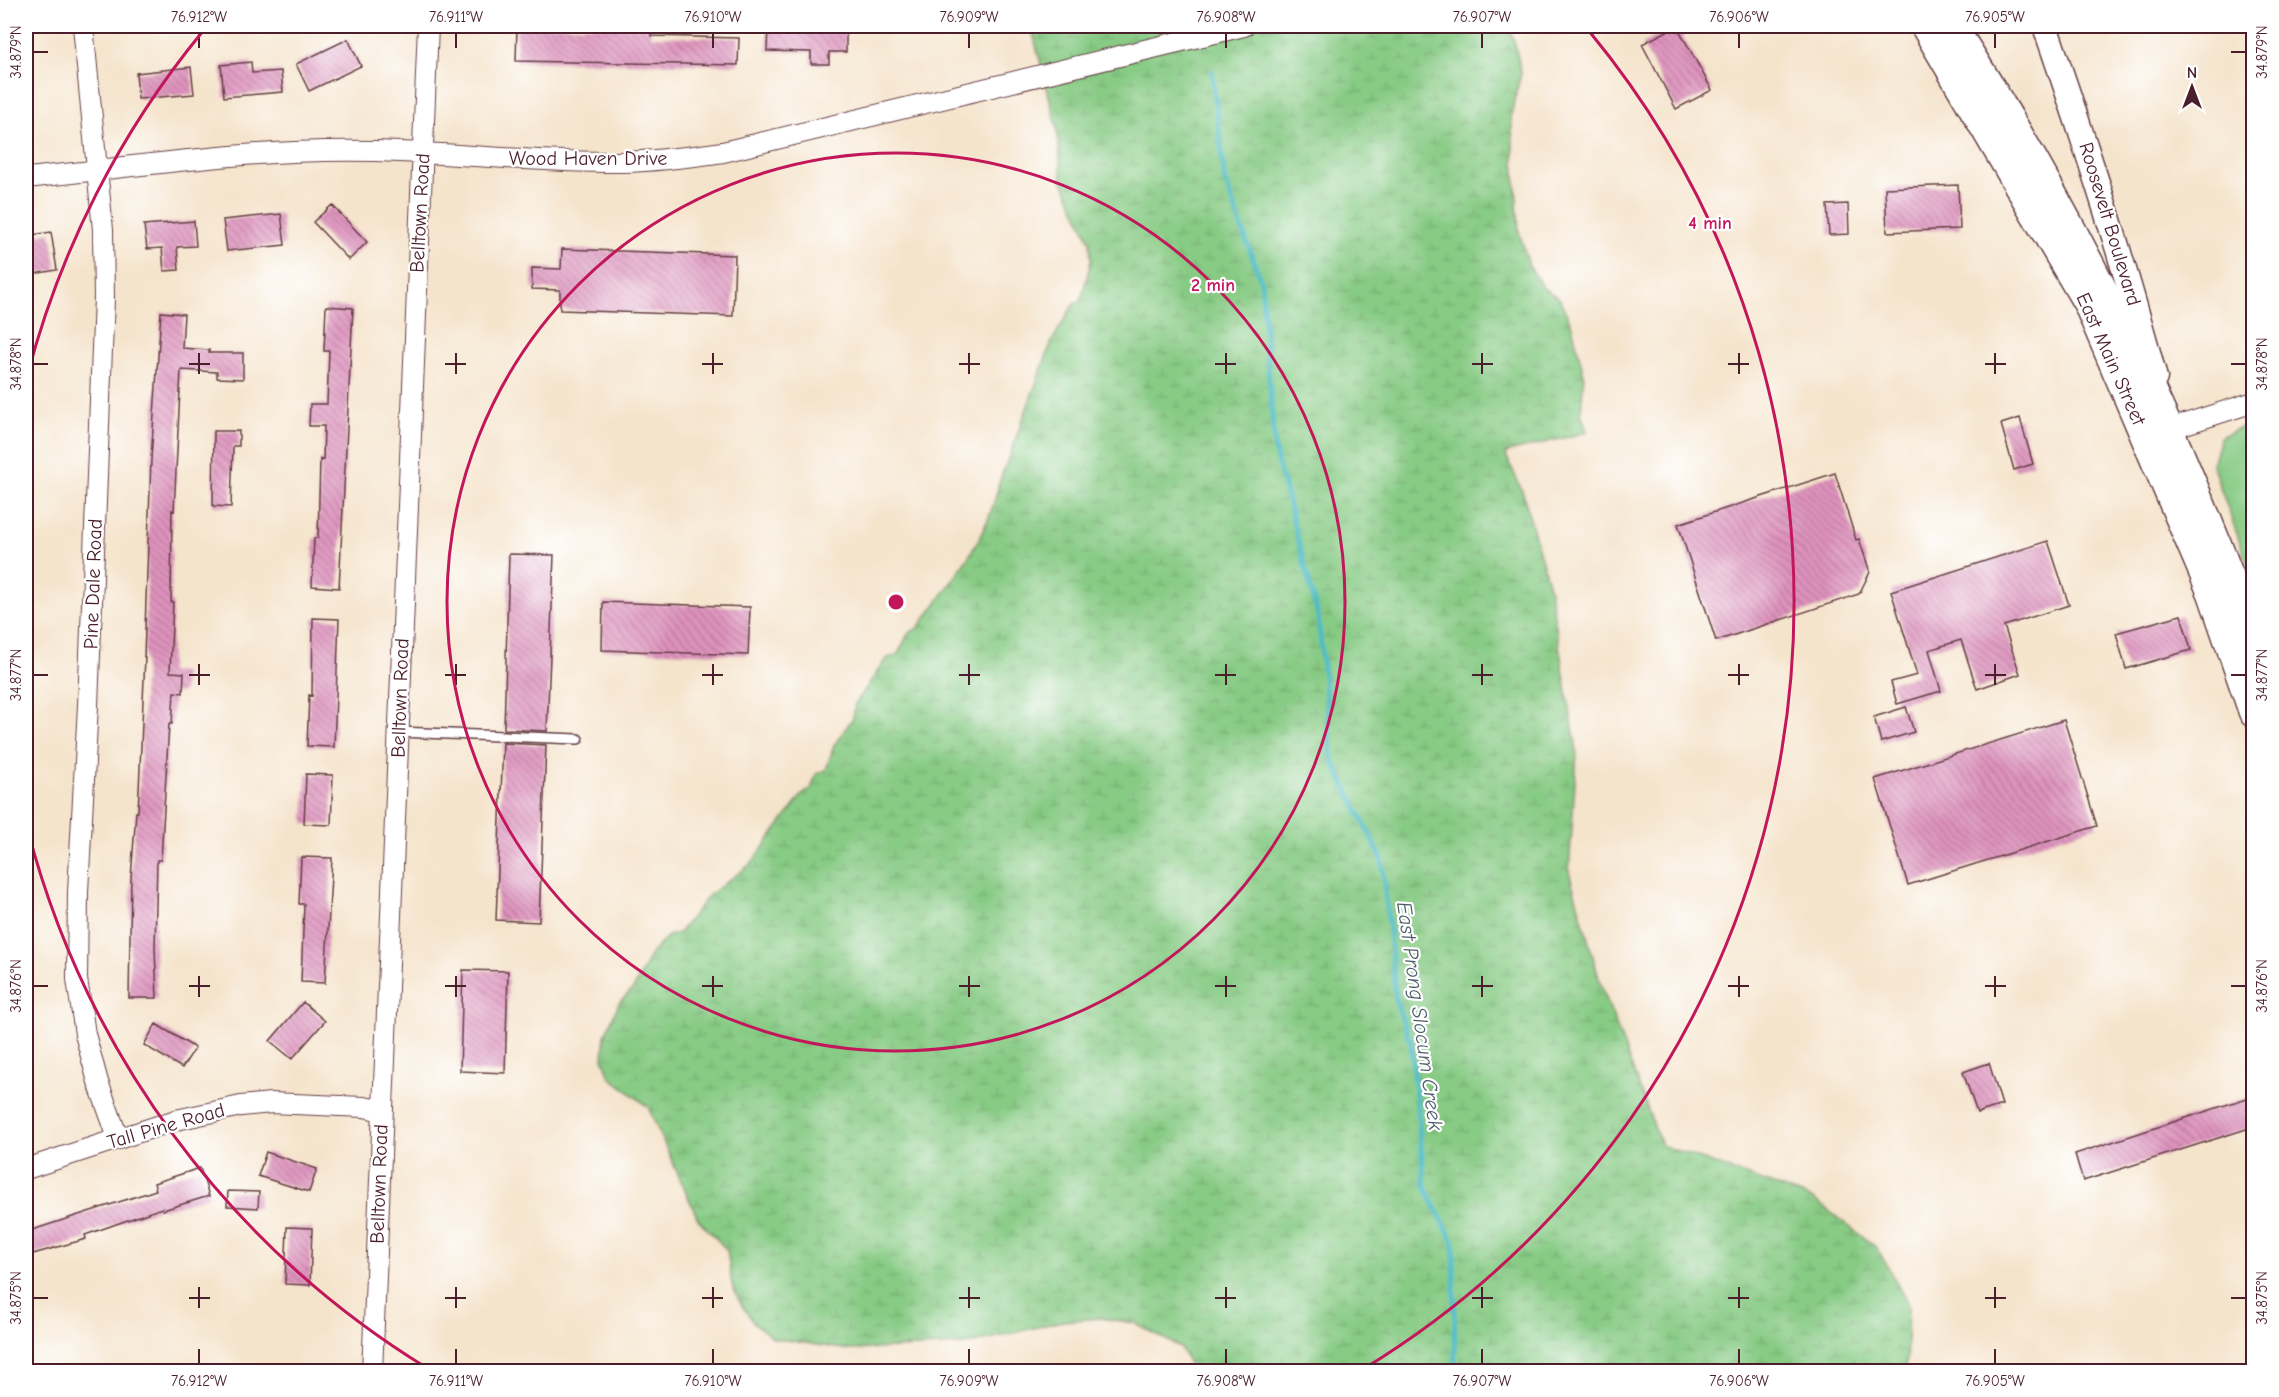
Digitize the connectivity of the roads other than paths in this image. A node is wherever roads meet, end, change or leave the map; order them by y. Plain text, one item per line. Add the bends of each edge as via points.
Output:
1 (83, 26) edge
2 (428, 26) edge
3 (1244, 26) edge
4 (1926, 26) edge
5 (2045, 26) edge
6 (1948, 35) edge
7 (423, 153) junction
8 (98, 171) junction
9 (26, 178) edge
10 (2253, 402) edge
11 (2160, 430) junction
12 (2253, 645) edge
13 (2253, 712) edge
14 (398, 732) junction
15 (578, 739) dead end
16 (382, 1112) junction
17 (118, 1138) junction
18 (26, 1169) edge
19 (372, 1371) edge

1 - 8 street, Pine Dale Road
2 - 7 street, Belltown Road
3 - 7 street, Wood Haven Drive via 723,152 622,162
4 - 6 main road, East Main Street
5 - 11 street, Roosevelt Boulevard via 2132,294
6 - 11 main road, East Main Street
7 - 8 street, Wood Haven Drive via 331,151 250,155
7 - 14 street, Belltown Road
8 - 9 street, Wood Haven Drive
8 - 17 street, Pine Dale Road via 104,298 76,951 85,1034
10 - 11 street
11 - 12 main road, East Main Street via 2208,523
11 - 13 main road, East Main Street
14 - 15 lane
14 - 16 street, Belltown Road
16 - 17 street, Tall Pine Road via 364,1107 241,1106
16 - 19 street, Belltown Road
17 - 18 street, Tall Pine Road

